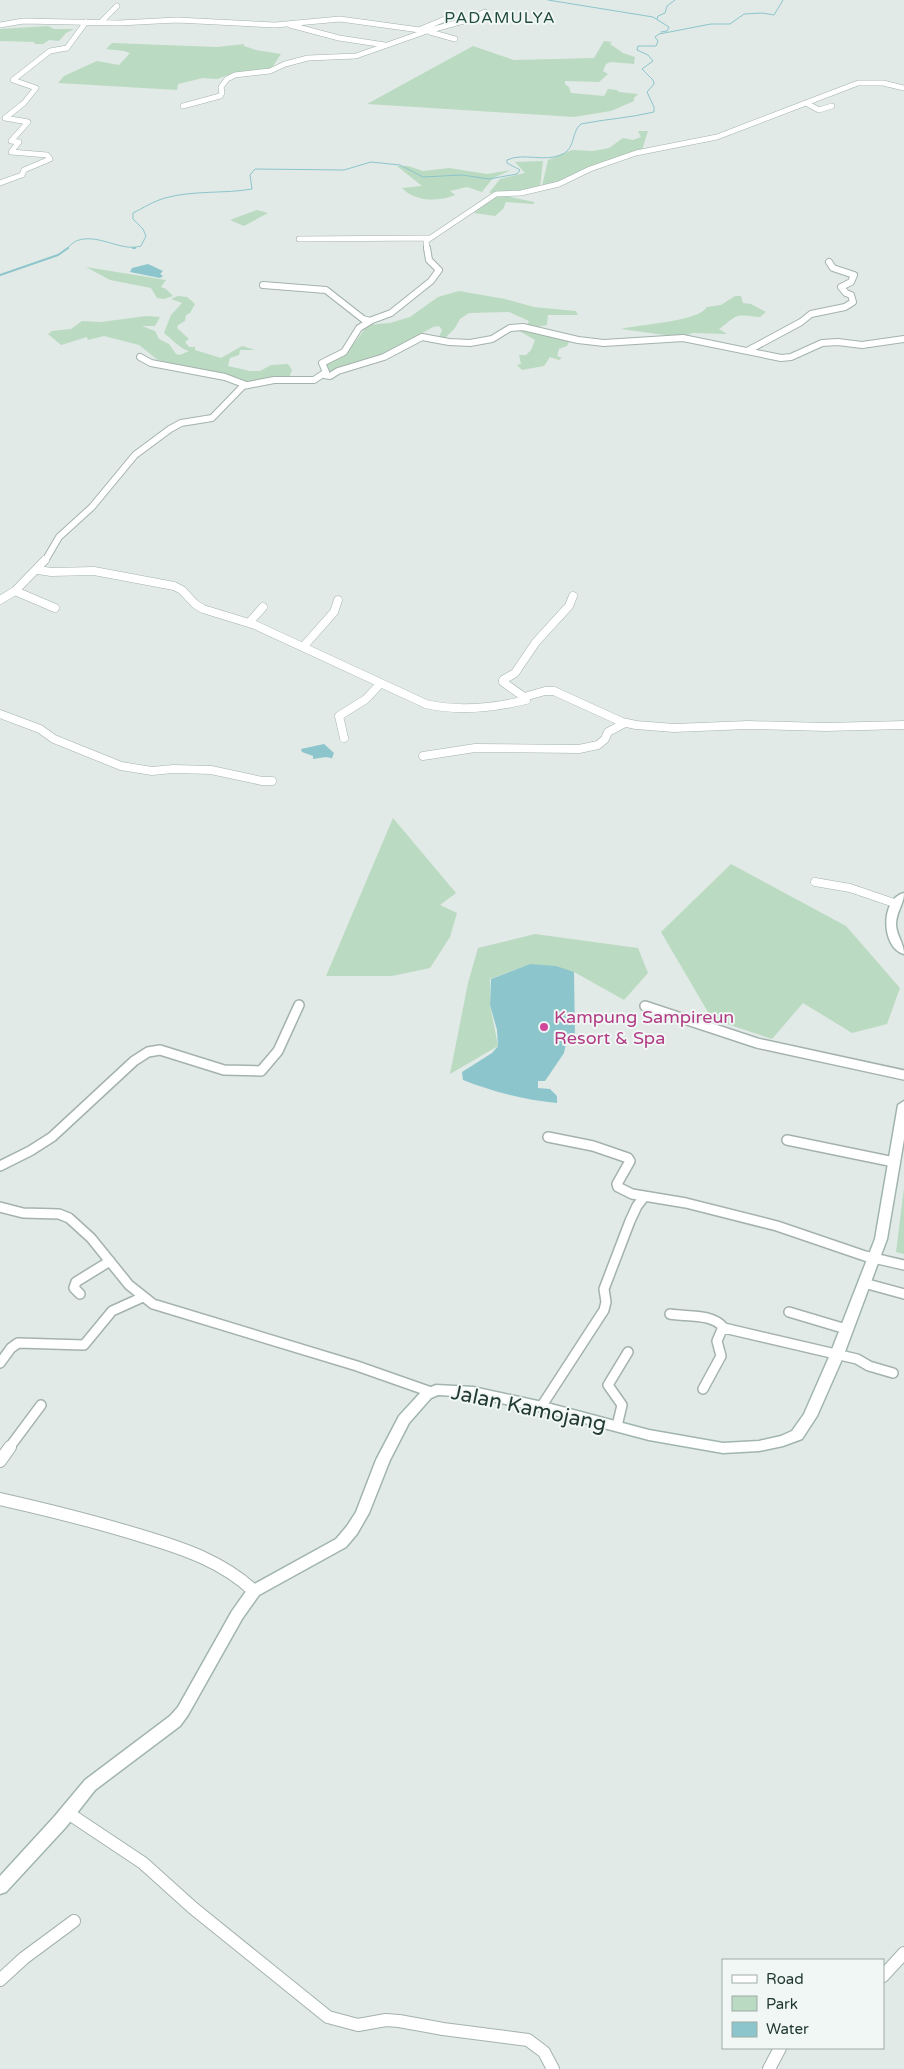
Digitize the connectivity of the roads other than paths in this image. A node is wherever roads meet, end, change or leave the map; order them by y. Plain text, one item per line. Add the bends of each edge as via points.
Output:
1 (117, 6) dead end
2 (485, 12) dead end
3 (446, 19) dead end
4 (86, 22) junction
5 (101, 22) junction
6 (0, 25) edge
7 (288, 25) junction
8 (421, 29) junction
9 (427, 31) junction
10 (455, 39) dead end
11 (385, 45) junction
12 (904, 88) edge
13 (806, 103) junction
14 (183, 106) dead end
15 (832, 106) dead end
16 (0, 183) edge
17 (429, 238) junction
18 (299, 239) dead end
19 (829, 262) dead end
20 (263, 285) dead end
21 (365, 325) junction
22 (904, 339) edge
23 (593, 342) joint
24 (749, 350) junction
25 (140, 357) dead end
26 (324, 376) junction
27 (246, 385) junction
28 (38, 570) junction
29 (15, 591) junction
30 (573, 596) dead end
31 (0, 600) edge
32 (338, 600) dead end
33 (263, 607) dead end
34 (55, 608) dead end
35 (249, 623) junction
36 (304, 647) junction
37 (380, 684) junction
38 (524, 696) junction
39 (0, 714) edge
40 (625, 723) junction
41 (904, 725) edge
42 (344, 738) dead end
43 (423, 756) dead end
44 (272, 781) dead end
45 (815, 882) dead end
46 (901, 900) edge
47 (904, 951) edge
48 (299, 1005) dead end
49 (645, 1006) dead end
50 (904, 1075) edge
51 (904, 1105) edge
52 (548, 1137) dead end
53 (787, 1140) dead end
54 (894, 1162) junction
55 (0, 1166) edge
56 (644, 1197) junction
57 (0, 1207) edge
58 (874, 1258) junction
59 (110, 1261) junction
60 (904, 1265) edge
61 (864, 1283) junction
62 (80, 1294) dead end
63 (904, 1294) edge
64 (143, 1297) junction
65 (789, 1312) dead end
66 (670, 1314) dead end
67 (722, 1327) junction
68 (846, 1329) junction
69 (628, 1352) dead end
70 (837, 1354) junction
71 (0, 1363) edge
72 (894, 1373) dead end
73 (703, 1389) dead end
74 (431, 1392) junction
75 (41, 1405) dead end
76 (541, 1407) junction
77 (617, 1426) junction
78 (0, 1461) edge
79 (0, 1499) edge
80 (254, 1591) junction
81 (68, 1813) junction
82 (0, 1887) edge
83 (74, 1921) dead end
84 (904, 1953) edge
85 (884, 1974) edge
86 (0, 1980) edge
87 (779, 2049) edge
88 (553, 2069) edge
89 (769, 2069) edge

1 - 5 street
2 - 9 street
3 - 8 street
4 - 5 street
4 - 6 street via 29,21
4 - 16 street via 67,48 50,51 13,80 36,88 5,118 28,122 11,141 20,142 11,152 50,159
5 - 7 street via 177,20
7 - 8 street via 344,19
7 - 11 street via 338,38
8 - 9 street
9 - 10 street
9 - 11 street
11 - 14 street via 356,56 308,58 270,70 235,75 226,80 220,96
12 - 13 street via 883,83 858,83
13 - 15 street via 819,110
13 - 17 street via 717,137 636,153 559,184 521,193 496,194
17 - 18 street
17 - 21 street via 425,243 429,260 438,272 391,313
19 - 24 street via 833,268 854,275 851,282 841,288 851,295 853,302 842,308 809,314 788,330
20 - 21 street via 326,290
21 - 26 street via 344,352 322,363 326,372
22 - 24 street via 862,345 822,343 786,358
23 - 24 street via 683,338
23 - 26 street via 514,327 482,342 458,343 422,337 384,357
25 - 27 street via 151,363 225,377
26 - 27 street via 314,380 274,380
27 - 28 street via 212,418 178,424 140,450 92,507 59,537
28 - 29 street
28 - 35 street via 94,571 174,586 203,609
29 - 31 street
29 - 34 street
30 - 38 street via 569,606 536,642 515,673 503,680
32 - 36 street via 334,612
33 - 35 street
35 - 36 street
36 - 37 street
37 - 38 street via 443,708 502,706 526,700
37 - 42 street via 370,696 339,716
38 - 40 street via 554,691
39 - 44 street via 121,766 152,771 211,770
40 - 41 street via 674,728
40 - 43 street via 613,728 598,745 579,749 475,748
45 - 46 street
46 - 47 main road via 890,918 890,926
48 - 55 street via 292,1026 270,1063 262,1070 220,1070 165,1050 148,1051 52,1137
49 - 50 street via 764,1045
51 - 54 main road, Jalan Kamojang
52 - 56 street via 593,1146 628,1158 630,1161 618,1187
53 - 54 street
54 - 58 main road, Jalan Kamojang via 881,1239
56 - 58 street via 686,1203 777,1226
56 - 76 street via 636,1206 604,1289 604,1310
57 - 59 street via 68,1218
58 - 60 street
58 - 61 main road, Jalan Kamojang
59 - 62 street via 76,1282 74,1288
59 - 64 street
61 - 63 street
61 - 68 main road, Jalan Kamojang
64 - 71 street via 112,1311 84,1345 18,1343
64 - 74 street via 158,1306 357,1366
65 - 68 street
66 - 67 street via 688,1318 696,1315 720,1323
67 - 70 street
67 - 73 street via 716,1341 720,1356
68 - 70 main road, Jalan Kamojang
69 - 77 street via 608,1385 623,1403
70 - 72 street via 857,1358 870,1366
70 - 77 main road, Jalan Kamojang via 810,1416 790,1439 759,1446 716,1446
74 - 76 main road, Jalan Kamojang via 461,1390
74 - 80 main road, Jalan Kamojang via 419,1401 390,1443 362,1513 341,1543
75 - 78 street
76 - 77 main road, Jalan Kamojang
79 - 80 street via 90,1520 178,1547 242,1578
80 - 81 main road, Jalan Kamojang via 175,1721 90,1785
81 - 82 main road, Jalan Kamojang
81 - 88 street via 143,1863 193,1908 328,2017 358,2025 399,2021 528,2040 544,2052
83 - 86 street
84 - 85 street
87 - 89 street

